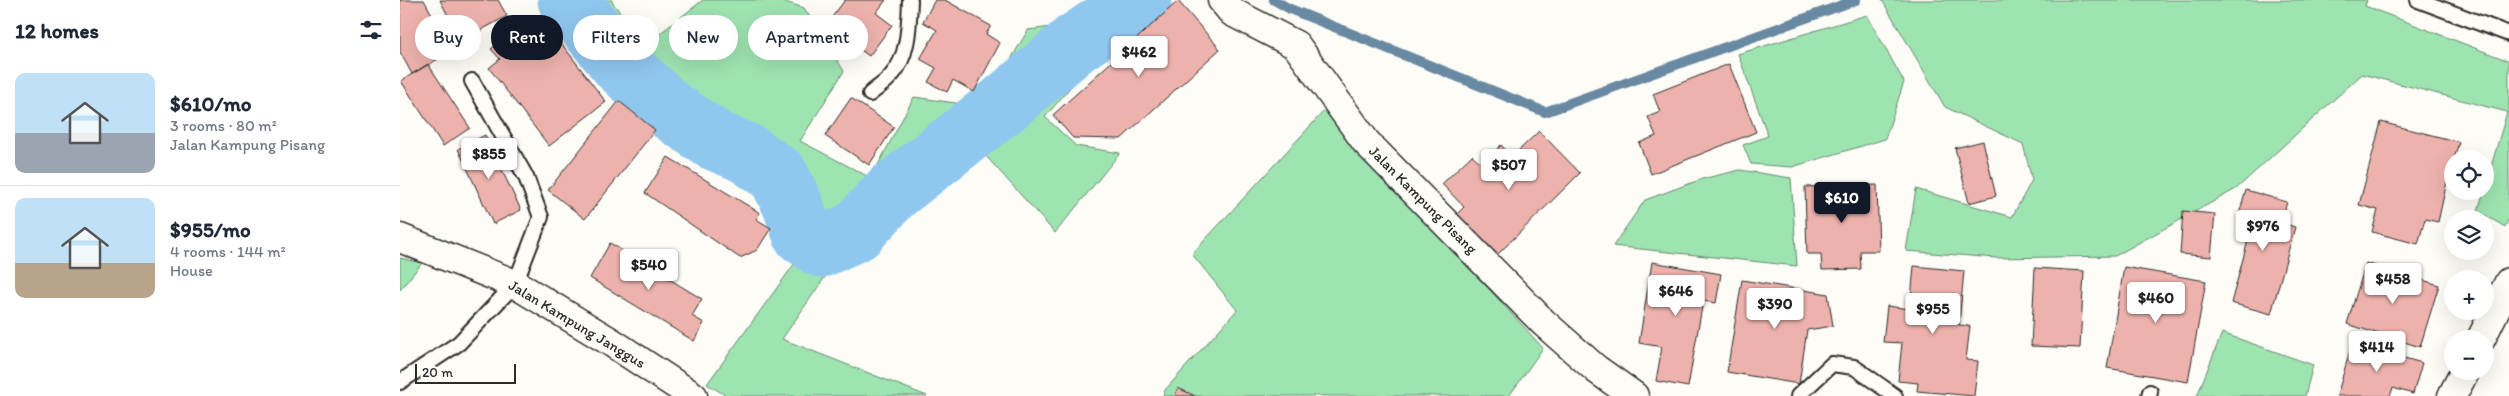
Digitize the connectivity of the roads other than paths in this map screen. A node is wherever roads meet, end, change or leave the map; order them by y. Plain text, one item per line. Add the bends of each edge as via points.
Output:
1 (910, 0) edge
2 (1222, 0) edge
3 (2418, 0) edge
4 (2509, 34) edge
5 (472, 81) dead end
6 (870, 94) dead end
7 (400, 238) edge
8 (2509, 282) edge
9 (515, 284) junction
10 (2485, 330) edge
11 (2460, 380) edge
12 (400, 382) edge
13 (693, 396) edge
14 (1634, 396) edge
15 (1798, 396) edge
16 (1895, 396) edge
17 (2452, 396) edge

1 - 6 lane via 908,36 902,56 892,75
2 - 14 street, Jalan Kampung Pisang via 1232,12 1296,45 1366,142 1544,323 1596,369
3 - 4 lane
5 - 9 lane via 526,177 541,217
7 - 9 street, Jalan Kampung Janggus
8 - 10 street
9 - 12 lane via 459,343
9 - 13 street, Jalan Kampung Janggus
11 - 17 street
15 - 16 lane via 1832,364 1854,367

